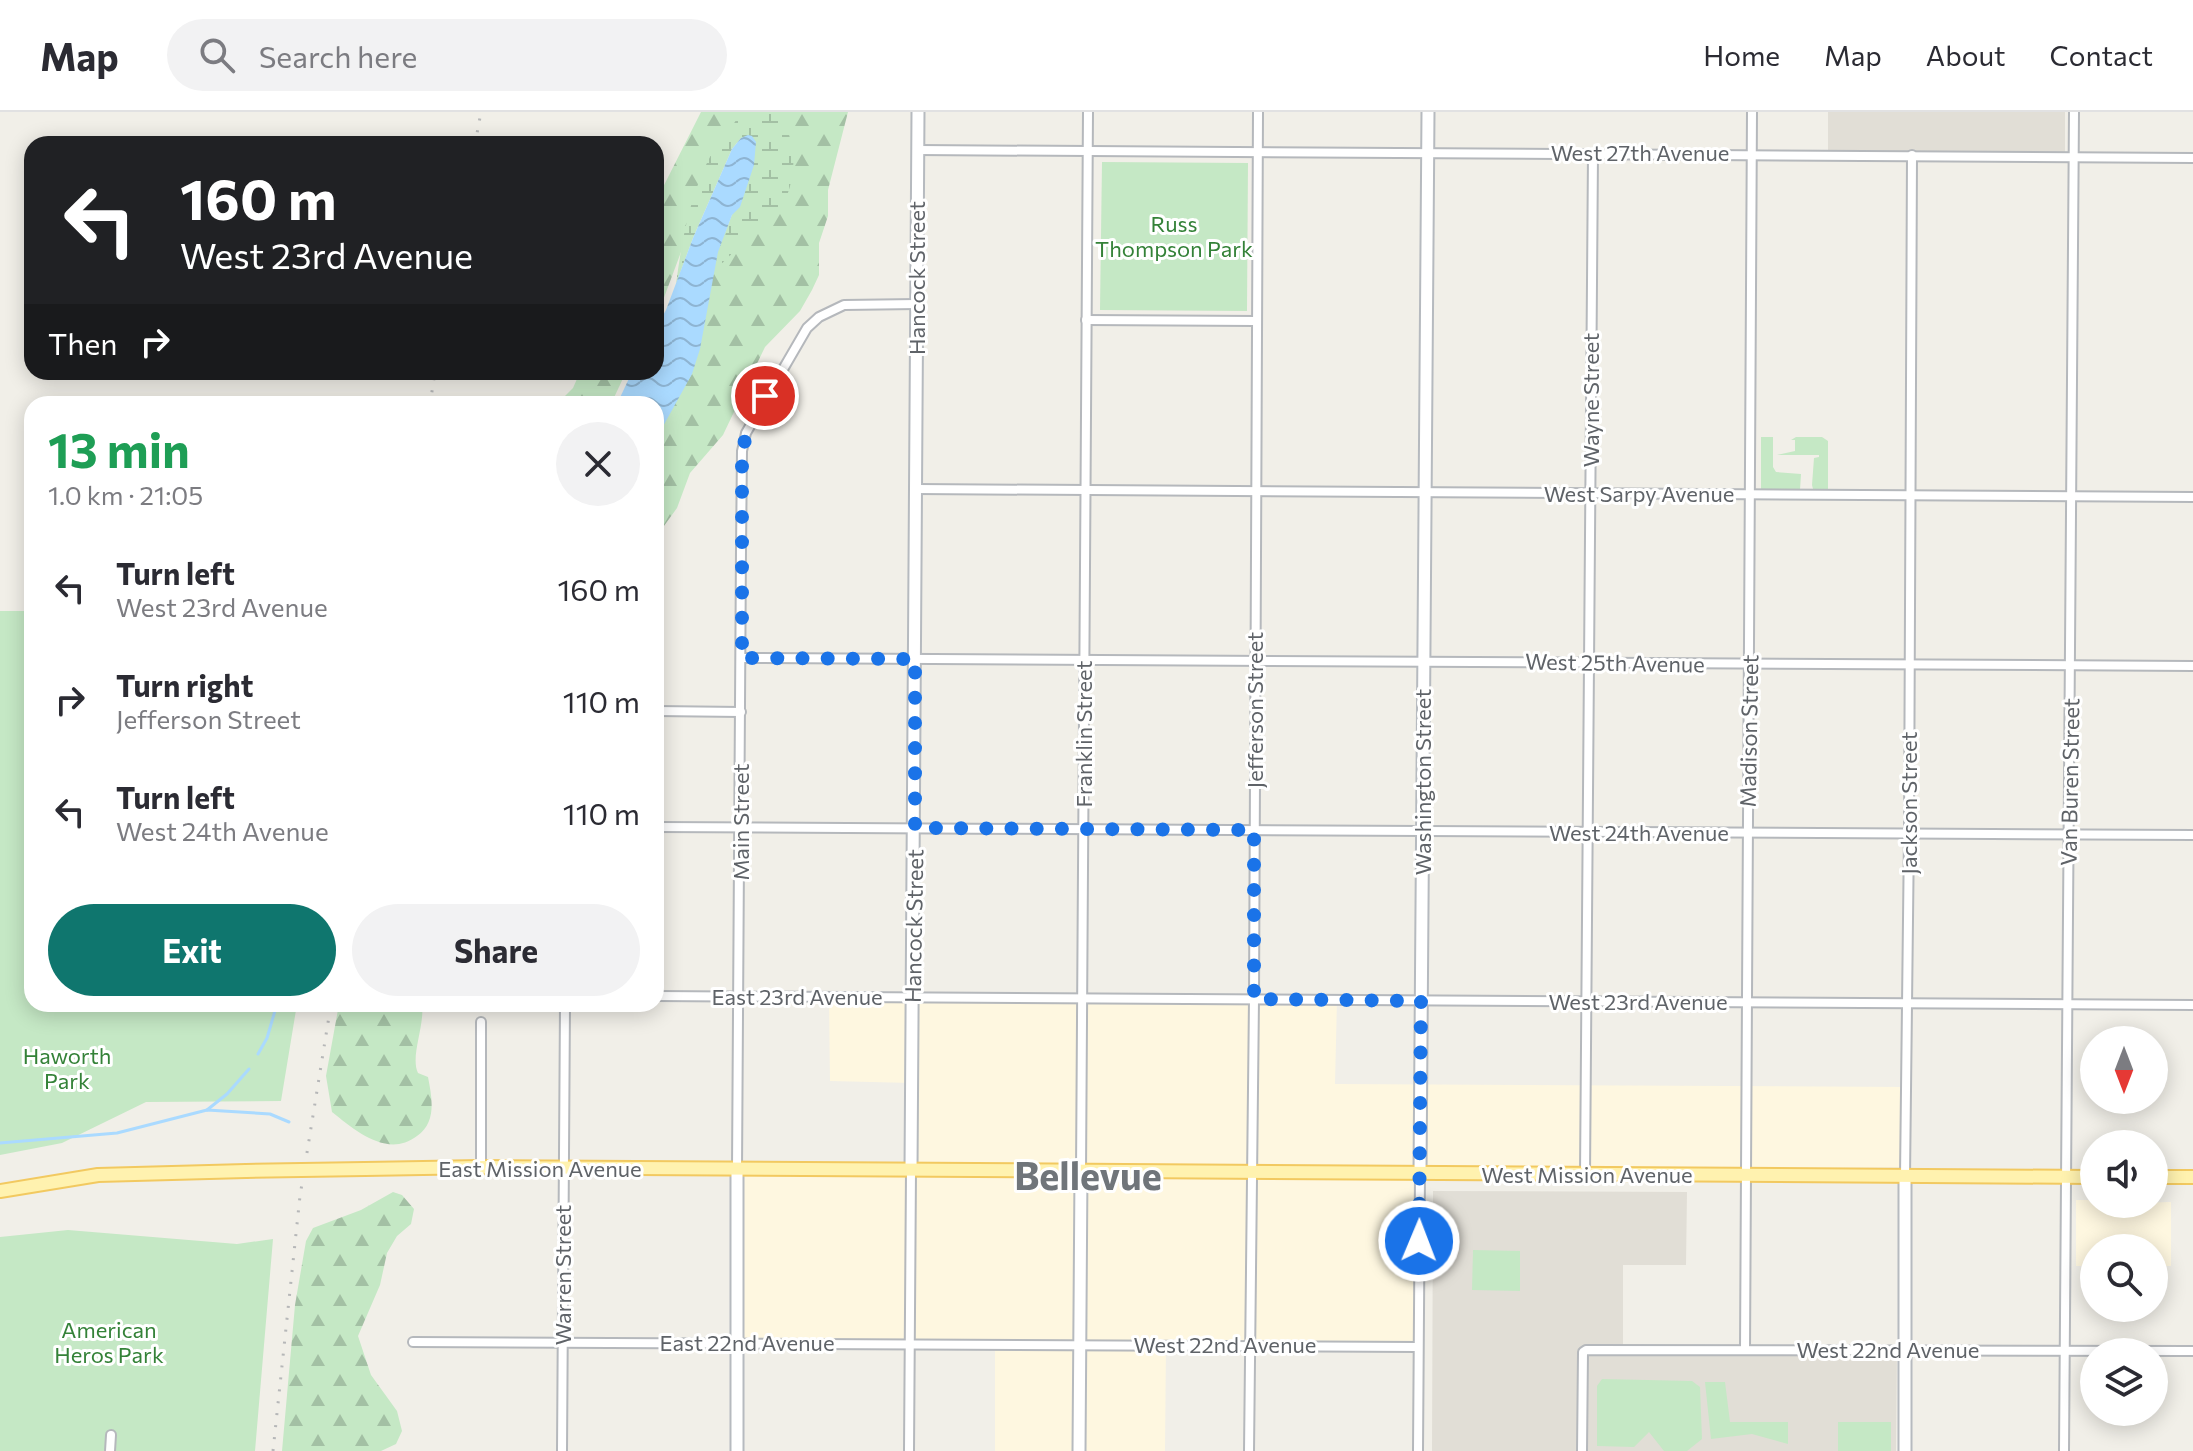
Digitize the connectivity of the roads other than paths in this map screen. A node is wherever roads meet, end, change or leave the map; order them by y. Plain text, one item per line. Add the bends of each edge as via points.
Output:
1 (918, 112) edge
2 (1088, 112) edge
3 (1258, 112) edge
4 (1428, 112) edge
5 (1752, 112) edge
6 (2074, 112) edge
7 (918, 150) junction
8 (1087, 150) junction
9 (1257, 151) junction
10 (1427, 152) junction
11 (1593, 154) junction
12 (1752, 154) junction
13 (1912, 155) junction
14 (2074, 157) junction
15 (2193, 158) edge
16 (917, 304) junction
17 (1086, 320) junction
18 (1255, 321) junction
19 (917, 489) junction
20 (1086, 490) junction
21 (1256, 491) junction
22 (1425, 493) junction
23 (1591, 493) junction
24 (1751, 495) junction
25 (1912, 496) junction
26 (2072, 496) junction
27 (2193, 497) edge
28 (742, 658) junction
29 (915, 659) junction
30 (1084, 661) junction
31 (1255, 661) junction
32 (1423, 663) junction
33 (1590, 663) junction
34 (1750, 665) junction
35 (1910, 665) junction
36 (2071, 666) junction
37 (2193, 666) edge
38 (664, 711) edge
39 (741, 712) junction
40 (664, 827) edge
41 (741, 828) junction
42 (915, 828) junction
43 (1084, 829) junction
44 (1254, 830) junction
45 (1423, 831) junction
46 (1589, 832) junction
47 (1748, 833) junction
48 (1909, 834) junction
49 (2069, 835) junction
50 (2193, 835) edge
51 (664, 996) edge
52 (738, 996) junction
53 (914, 998) junction
54 (1083, 998) junction
55 (1254, 999) junction
56 (1421, 1001) junction
57 (1586, 1002) junction
58 (1746, 1002) junction
59 (1907, 1004) junction
60 (2068, 1004) junction
61 (2193, 1005) edge
62 (565, 1012) edge
63 (481, 1022) dead end
64 (481, 1167) junction
65 (564, 1168) junction
66 (737, 1170) junction
67 (911, 1171) junction
68 (1081, 1172) junction
69 (1252, 1172) junction
70 (1420, 1173) junction
71 (1585, 1175) junction
72 (1745, 1175) junction
73 (1905, 1176) junction
74 (2066, 1177) junction
75 (2080, 1177) edge
76 (2168, 1177) edge
77 (2193, 1177) edge
78 (0, 1191) edge
79 (413, 1342) dead end
80 (563, 1342) junction
81 (737, 1344) junction
82 (910, 1344) junction
83 (1080, 1344) junction
84 (1250, 1345) junction
85 (1418, 1347) junction
86 (1745, 1350) junction
87 (1905, 1350) junction
88 (2066, 1350) junction
89 (2193, 1351) edge
90 (111, 1435) dead end
91 (110, 1451) edge
92 (562, 1451) edge
93 (737, 1451) edge
94 (909, 1451) edge
95 (1079, 1451) edge
96 (1249, 1451) edge
97 (1418, 1451) edge
98 (1582, 1451) edge
99 (1905, 1451) edge
100 (2064, 1451) edge

1 - 7 street, Hancock Street
2 - 8 street, Franklin Street
3 - 9 street, Jefferson Street
4 - 10 street, Washington Street
5 - 12 street, Madison Street
6 - 14 street, Van Buren Street
7 - 8 street, West 27th Avenue
7 - 16 street, Hancock Street
8 - 9 street, West 27th Avenue
8 - 17 street, Franklin Street
9 - 10 street, West 27th Avenue
9 - 18 street, Jefferson Street
10 - 11 street, West 27th Avenue
10 - 22 street, Washington Street
11 - 12 street, West 27th Avenue
11 - 23 street, Wayne Street
12 - 13 street, West 27th Avenue
12 - 24 street, Madison Street
13 - 14 street, West 27th Avenue
13 - 25 street, Jackson Street
14 - 15 street, West 27th Avenue
14 - 26 street, Van Buren Street
16 - 19 street, Hancock Street
16 - 28 street, Main Street via 844,305 819,317 750,422 742,451
17 - 18 street
17 - 20 street, Franklin Street
18 - 21 street, Jefferson Street
19 - 20 street, West Sarpy Avenue
19 - 29 street, Hancock Street
20 - 21 street, West Sarpy Avenue
20 - 30 street, Franklin Street
21 - 22 street, West Sarpy Avenue
21 - 31 street, Jefferson Street
22 - 23 street, West Sarpy Avenue
22 - 32 street, Washington Street
23 - 24 street, West Sarpy Avenue
23 - 33 street, Wayne Street
24 - 25 street, West Sarpy Avenue
24 - 34 street, Madison Street
25 - 26 street, West Sarpy Avenue
25 - 35 street, Jackson Street
26 - 27 street, West Sarpy Avenue
26 - 36 street, Van Buren Street
28 - 29 street, West 25th Avenue
28 - 39 street, Main Street
29 - 30 street, West 25th Avenue
29 - 42 street, Hancock Street
30 - 31 street, West 25th Avenue
30 - 43 street, Franklin Street
31 - 32 street, West 25th Avenue
31 - 44 street, Jefferson Street
32 - 33 street, West 25th Avenue
32 - 45 street, Washington Street
33 - 34 street, West 25th Avenue
33 - 46 street, Wayne Street
34 - 35 street, West 25th Avenue
34 - 47 street, Madison Street
35 - 36 street, West 25th Avenue
35 - 48 street, Jackson Street
36 - 37 street, West 25th Avenue
36 - 49 street, Van Buren Street
38 - 39 street
39 - 41 street, Main Street
40 - 41 street, West 24th Avenue
41 - 42 street, West 24th Avenue
41 - 52 street, Main Street
42 - 43 street, West 24th Avenue
42 - 53 street, Hancock Street
43 - 44 street, West 24th Avenue
43 - 54 street, Franklin Street
44 - 45 street, West 24th Avenue
44 - 55 street, Jefferson Street
45 - 46 street, West 24th Avenue
45 - 56 street, Washington Street
46 - 47 street, West 24th Avenue
46 - 57 street, Wayne Street
47 - 48 street, West 24th Avenue
47 - 58 street, Madison Street
48 - 49 street, West 24th Avenue
48 - 59 street, Jackson Street
49 - 50 street, West 24th Avenue
49 - 60 street, Van Buren Street
51 - 52 street, East 23rd Avenue
52 - 53 street, East 23rd Avenue
52 - 66 street, Main Street
53 - 54 street, East 23rd Avenue
53 - 67 street, Hancock Street
54 - 55 street, West 23rd Avenue
54 - 68 street, Franklin Street
55 - 56 street, West 23rd Avenue
55 - 69 street, Jefferson Street
56 - 57 street, West 23rd Avenue
56 - 70 street, Washington Street
57 - 58 street, West 23rd Avenue
57 - 71 street, Wayne Street
58 - 59 street, West 23rd Avenue
58 - 72 street, Madison Street
59 - 60 street, West 23rd Avenue
59 - 73 street, Jackson Street
60 - 61 street, West 23rd Avenue
60 - 74 street, Van Buren Street
62 - 65 street, Warren Street
63 - 64 street
64 - 65 main road, East Mission Avenue
64 - 78 main road, East Mission Avenue, bridge via 98,1175
65 - 66 main road, East Mission Avenue
65 - 80 street, Warren Street
66 - 67 main road, East Mission Avenue
66 - 81 street, Main Street
67 - 68 main road, East Mission Avenue
67 - 82 street, Hancock Street
68 - 69 main road, West Mission Avenue
68 - 83 street, Franklin Street
69 - 70 main road, West Mission Avenue
69 - 84 street, Jefferson Street
70 - 71 main road, West Mission Avenue
70 - 85 street, Washington Street
71 - 72 main road, West Mission Avenue
72 - 73 main road, West Mission Avenue
72 - 86 street, Madison Street
73 - 74 main road, West Mission Avenue
73 - 87 street, Jackson Street
74 - 75 main road, West Mission Avenue
74 - 88 street, Van Buren Street
76 - 77 main road
79 - 80 street, East 22nd Avenue
80 - 81 street, East 22nd Avenue
80 - 92 street, Warren Street
81 - 82 street, East 22nd Avenue
81 - 93 street, Main Street
82 - 83 street, East 22nd Avenue
82 - 94 street, Hancock Street
83 - 84 street, West 22nd Avenue
83 - 95 street, Franklin Street
84 - 85 street, West 22nd Avenue
84 - 96 street, Jefferson Street
85 - 97 street, Washington Street
86 - 87 street, West 22nd Avenue
86 - 98 street, West 22nd Avenue via 1583,1352
87 - 88 street, West 22nd Avenue
87 - 99 street, Jackson Street
88 - 89 street, West 22nd Avenue
88 - 100 street, Van Buren Street
90 - 91 street

